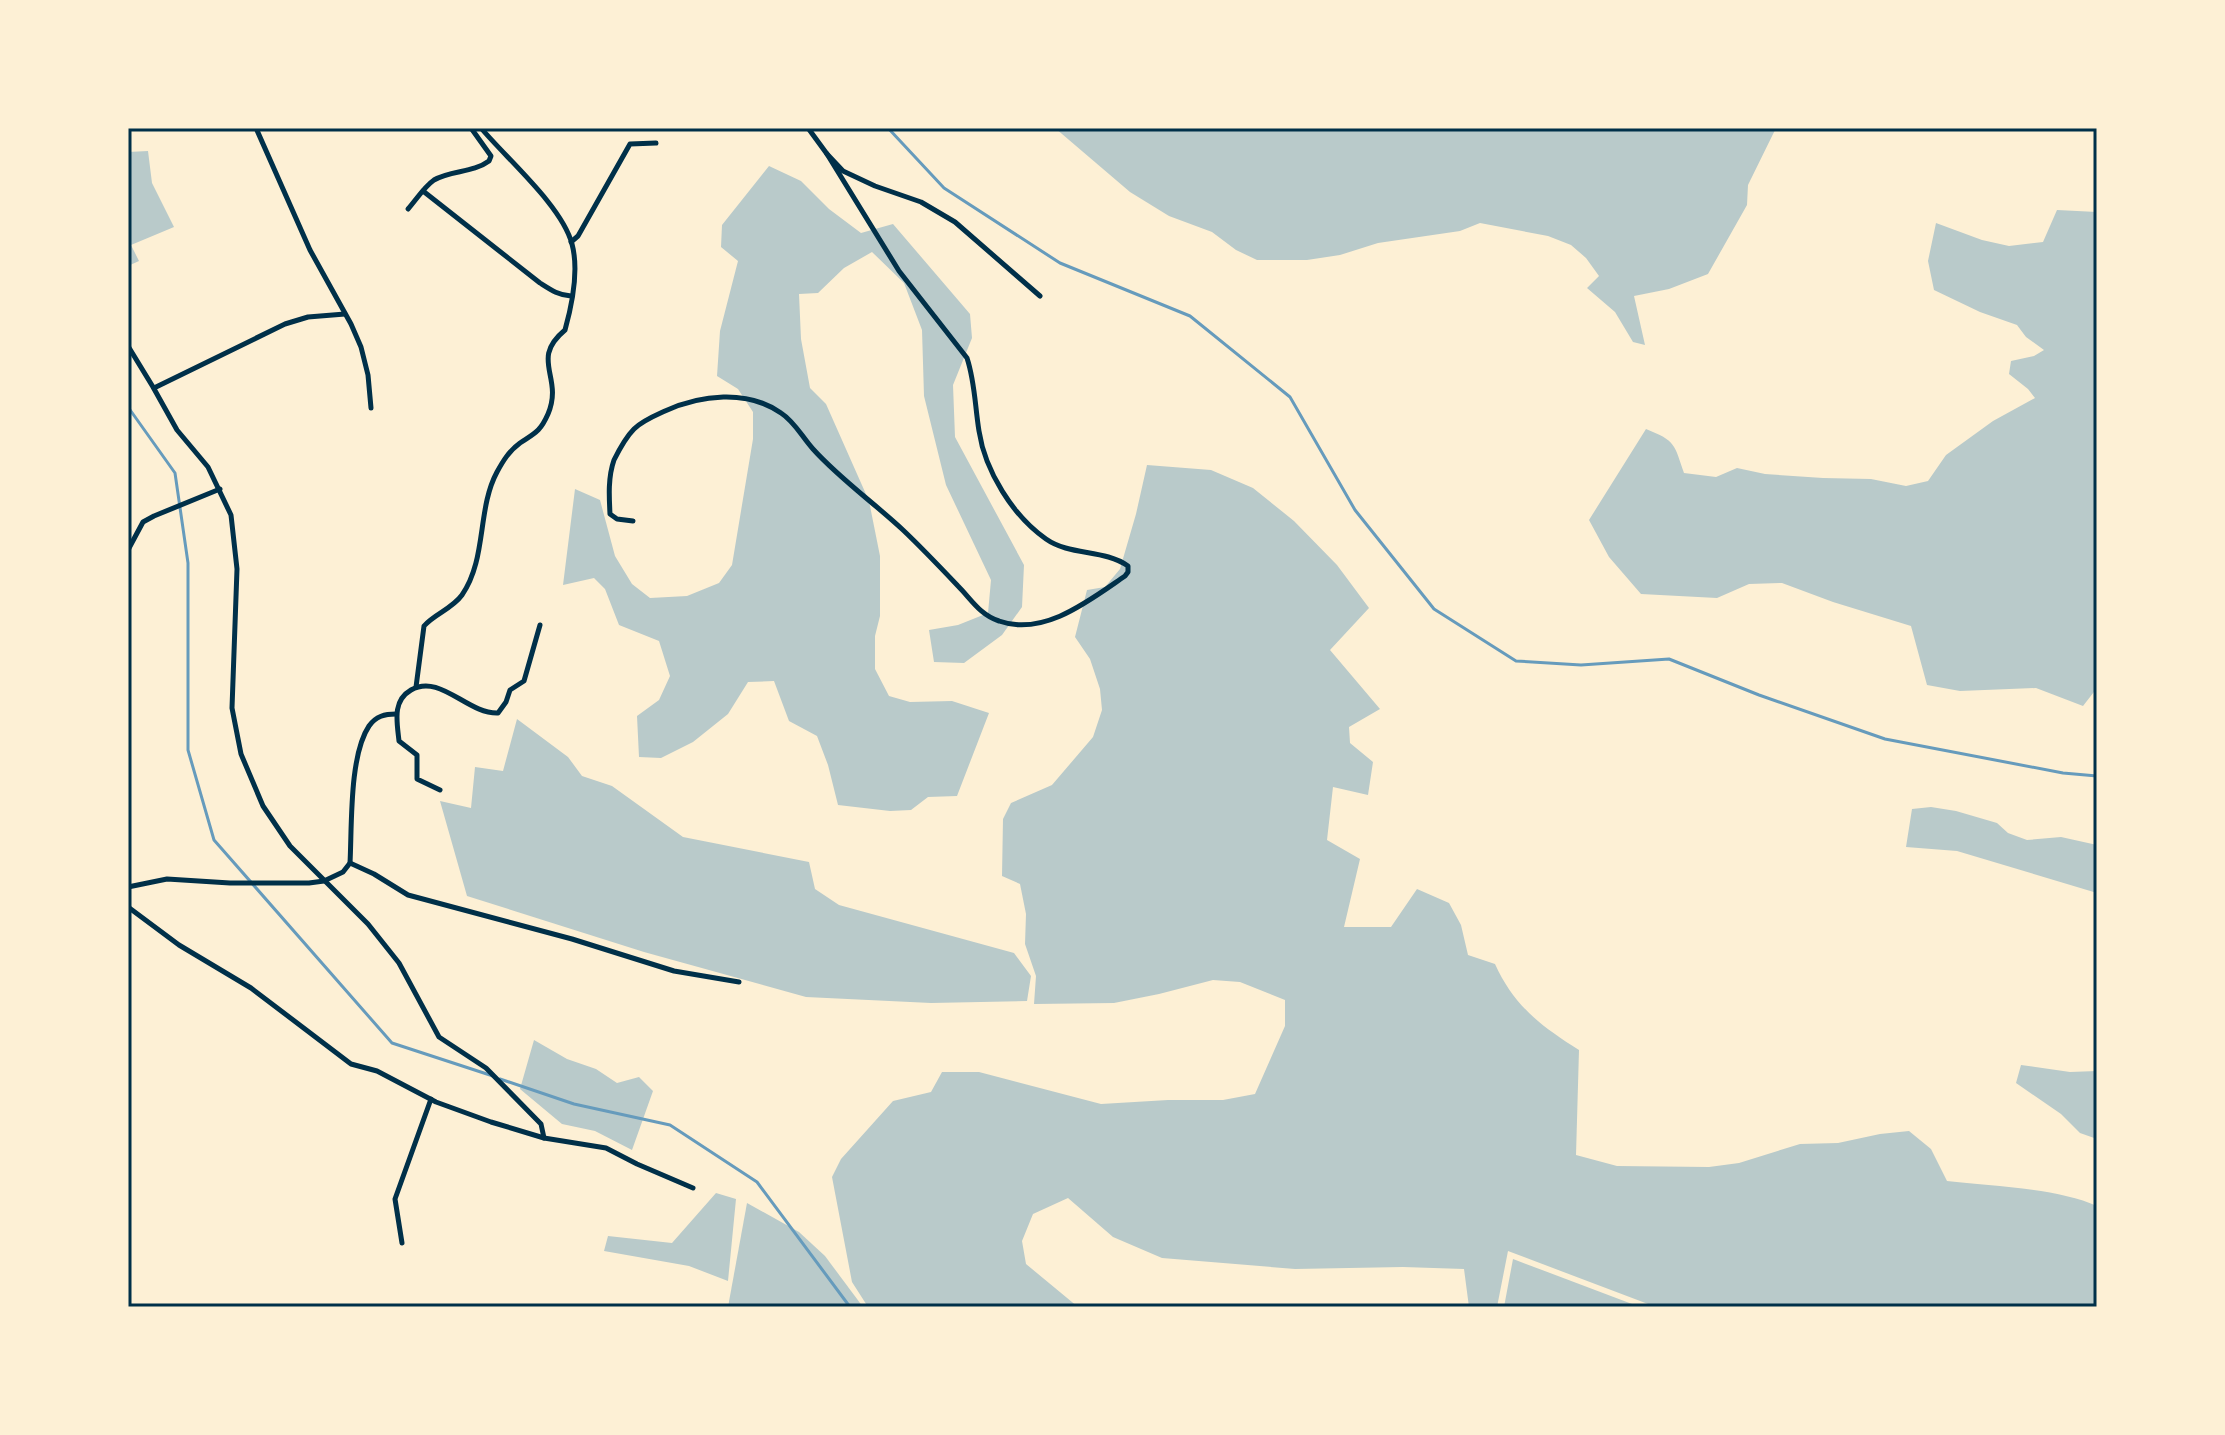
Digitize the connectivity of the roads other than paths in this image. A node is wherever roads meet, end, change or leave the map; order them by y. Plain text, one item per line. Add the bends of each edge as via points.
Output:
1 (256, 128) edge
2 (471, 128) edge
3 (481, 128) edge
4 (808, 128) edge
5 (656, 143) dead end
6 (827, 154) junction
7 (423, 191) junction
8 (408, 209) dead end
9 (571, 242) junction
10 (571, 296) junction
11 (1040, 296) dead end
12 (345, 314) junction
13 (128, 346) edge
14 (154, 388) junction
15 (371, 408) dead end
16 (220, 489) junction
17 (633, 521) dead end
18 (128, 550) edge
19 (540, 625) dead end
20 (416, 687) junction
21 (396, 714) junction
22 (440, 790) dead end
23 (350, 863) junction
24 (324, 881) junction
25 (128, 887) edge
26 (128, 907) edge
27 (739, 982) dead end
28 (431, 1099) junction
29 (544, 1138) junction
30 (693, 1188) dead end
31 (402, 1243) dead end

1 - 12 street
2 - 7 street via 491,156 489,161 442,176
3 - 9 street via 525,175
4 - 6 street
5 - 9 street via 630,144
6 - 11 street via 843,171 921,202 955,222
6 - 17 street via 899,271 967,358 979,433 1000,490 1048,540 1119,560 1128,572 1056,617 1024,625 998,621 975,606 904,531 846,483 783,414 737,399 692,401 635,428 614,461 609,494 610,514
7 - 8 street
7 - 10 street via 540,283
9 - 10 street
10 - 20 street via 565,330 548,350 554,392 548,414 542,427 512,450 494,476 469,581 462,596 424,626
12 - 14 street via 285,324
12 - 15 street via 361,347
13 - 14 street
14 - 16 street
16 - 18 street via 143,522
16 - 24 street via 231,515 237,569 232,708 241,754 263,806 290,846
19 - 20 street via 524,681 510,690 498,713 435,687
20 - 21 street via 404,694
21 - 22 street via 399,741 417,755 417,779
21 - 23 street via 383,715 370,725 361,745
23 - 24 street
23 - 27 street via 408,895 674,971
24 - 25 street via 167,879
24 - 29 street via 399,963 439,1037 486,1068 541,1124
26 - 28 street via 251,988 351,1064 377,1071
28 - 29 street
28 - 31 street via 395,1199
29 - 30 street via 606,1148

